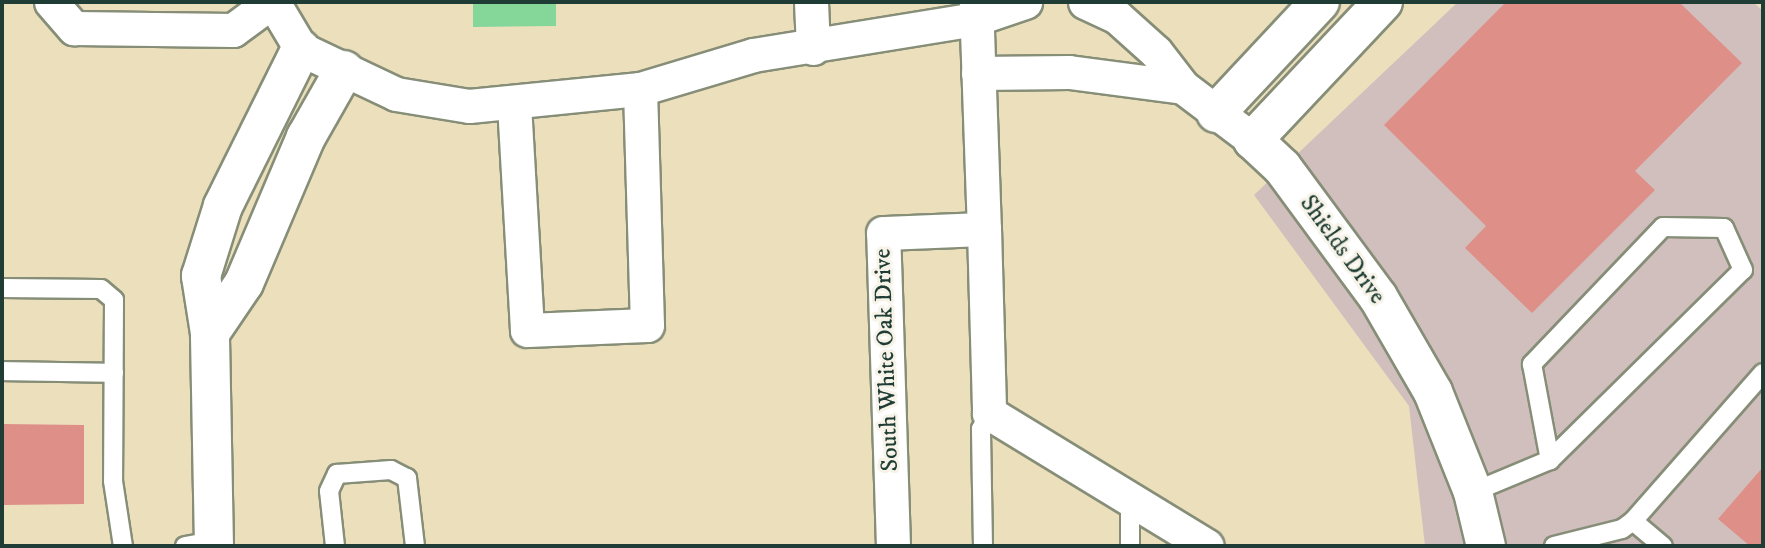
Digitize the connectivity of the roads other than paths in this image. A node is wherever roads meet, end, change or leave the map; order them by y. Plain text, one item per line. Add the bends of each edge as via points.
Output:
1 (51, 2) edge
2 (272, 2) edge
3 (811, 2) edge
4 (1025, 2) edge
5 (1085, 2) edge
6 (1320, 2) edge
7 (1383, 2) edge
8 (976, 10) edge
9 (813, 48) junction
10 (301, 49) junction
11 (344, 70) junction
12 (978, 73) junction
13 (1183, 87) junction
14 (640, 89) junction
15 (514, 104) junction
16 (1216, 113) junction
17 (1253, 140) junction
18 (984, 229) junction
19 (214, 234) junction
20 (258, 251) junction
21 (2, 288) edge
22 (210, 332) junction
23 (2, 371) edge
24 (114, 373) junction
25 (1763, 373) edge
26 (989, 413) junction
27 (1550, 460) junction
28 (1473, 492) junction
29 (1130, 500) junction
30 (1633, 521) junction
31 (204, 545) edge
32 (123, 546) edge
33 (335, 546) edge
34 (415, 546) edge
35 (893, 546) edge
36 (983, 546) edge
37 (1130, 546) edge
38 (1207, 546) edge
39 (1486, 546) edge
40 (1554, 546) edge
41 (1663, 546) edge

1 - 2 street via 74,28 233,30
2 - 10 street
3 - 9 street
4 - 8 street
5 - 13 street via 1117,17 1156,52
6 - 16 street
7 - 17 street
8 - 9 street
8 - 12 street
9 - 14 street via 753,55
10 - 11 street
10 - 19 street via 223,206
11 - 15 street via 396,94 469,106
11 - 20 street via 306,136
12 - 13 street via 1069,72
12 - 18 street
13 - 16 street
14 - 15 street
14 - 15 street via 647,325 527,330
16 - 17 street
17 - 28 street, Shields Drive via 1282,167 1378,297 1433,392
18 - 26 street
18 - 35 street, South White Oak Drive via 883,233
19 - 20 street
19 - 22 street via 201,276
20 - 22 street via 244,283
21 - 24 lane via 101,289 114,300
22 - 31 street
23 - 24 lane
24 - 32 lane via 113,481
25 - 30 lane
26 - 29 street
26 - 36 lane via 981,429
27 - 27 lane via 1743,271 1724,228 1662,228 1532,364
27 - 28 lane
28 - 39 street, Shields Drive
29 - 37 lane
29 - 38 street
30 - 40 lane via 1622,530
30 - 41 lane
33 - 34 lane via 329,491 337,474 391,470 407,478

